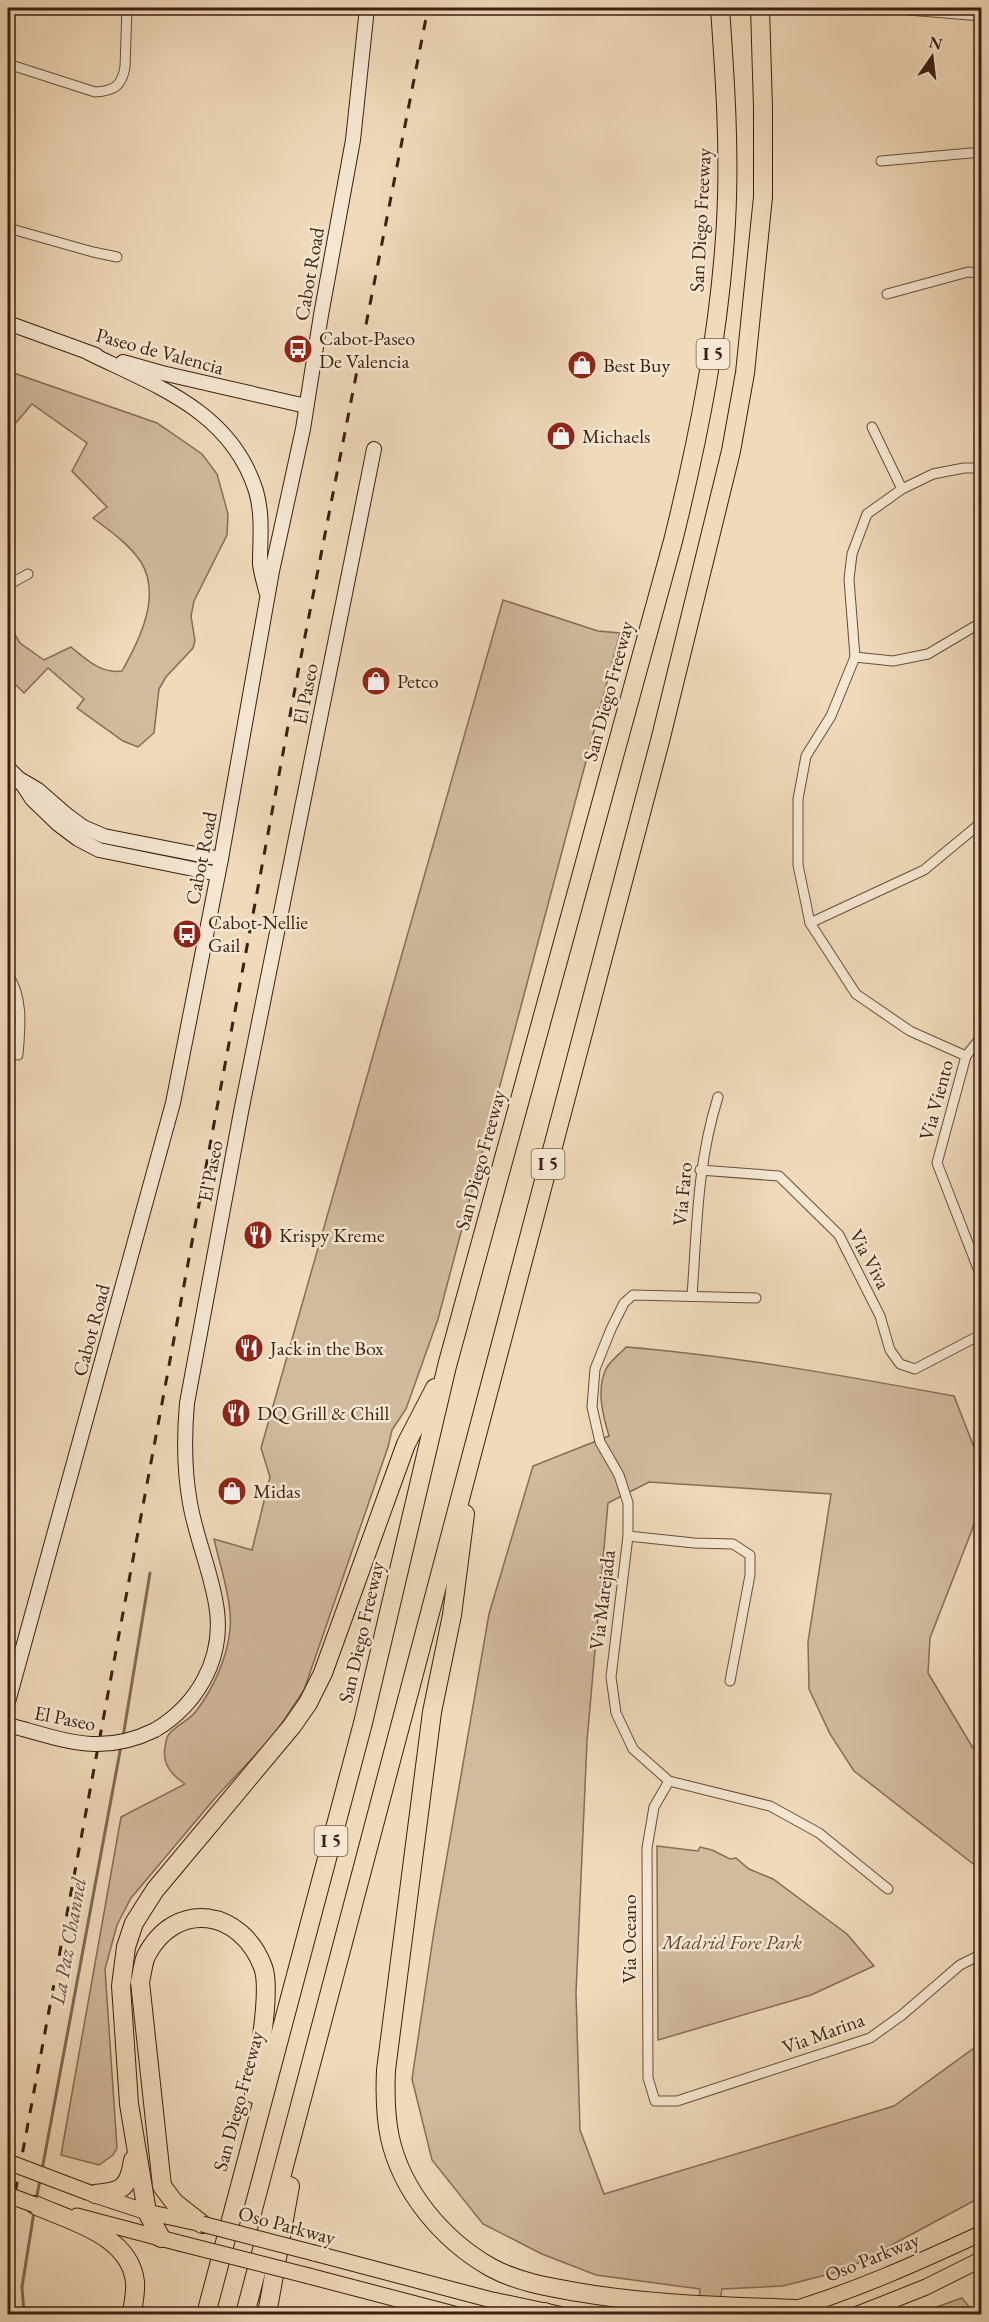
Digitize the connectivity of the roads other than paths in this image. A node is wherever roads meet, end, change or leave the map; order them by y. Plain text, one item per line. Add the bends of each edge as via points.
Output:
1 (127, 8) edge
2 (367, 8) edge
3 (720, 8) edge
4 (760, 8) edge
5 (908, 10) dead end
6 (981, 16) edge
7 (8, 64) edge
8 (981, 152) edge
9 (880, 161) dead end
10 (8, 228) edge
11 (117, 257) dead end
12 (981, 273) edge
13 (887, 294) dead end
14 (8, 323) edge
15 (89, 353) junction
16 (306, 406) junction
17 (872, 427) dead end
18 (374, 449) dead end
19 (981, 468) edge
20 (902, 489) junction
21 (28, 574) dead end
22 (8, 585) edge
23 (267, 598) junction
24 (981, 622) edge
25 (855, 657) junction
26 (8, 768) edge
27 (19, 779) junction
28 (8, 791) edge
29 (981, 822) edge
30 (221, 859) junction
31 (218, 874) junction
32 (810, 923) junction
33 (8, 975) edge
34 (981, 1036) edge
35 (18, 1055) dead end
36 (966, 1056) junction
37 (718, 1097) dead end
38 (700, 1170) junction
39 (981, 1279) edge
40 (692, 1296) junction
41 (756, 1298) dead end
42 (981, 1334) edge
43 (447, 1366) junction
44 (473, 1444) junction
45 (628, 1536) junction
46 (730, 1681) dead end
47 (8, 1702) edge
48 (8, 1725) edge
49 (669, 1781) junction
50 (888, 1889) dead end
51 (981, 1954) edge
52 (312, 2060) junction
53 (655, 2101) joint
54 (135, 2149) junction
55 (8, 2162) edge
56 (244, 2169) junction
57 (92, 2193) junction
58 (8, 2195) edge
59 (35, 2205) joint
60 (147, 2212) junction
61 (192, 2219) junction
62 (84, 2222) junction
63 (981, 2232) edge
64 (161, 2238) junction
65 (981, 2259) edge
66 (795, 2309) junction
67 (132, 2314) edge
68 (206, 2314) edge
69 (245, 2314) edge
70 (267, 2314) edge
71 (454, 2314) edge
72 (551, 2314) edge
73 (776, 2314) edge
74 (858, 2314) edge

1 - 7 street via 123,77 117,87 95,92
2 - 16 main road, Cabot Road via 353,140
3 - 43 highway, San Diego Freeway / I 5 via 727,99 726,224 713,354 696,448
4 - 44 highway, I 5 via 763,197 745,373 731,451 660,741
5 - 6 street
8 - 9 street
10 - 11 street
12 - 13 street via 968,272
14 - 15 main road, Paseo de Valencia
15 - 16 main road, Paseo de Valencia via 162,374
15 - 23 main road via 187,402 228,440 256,491 261,522 260,565
16 - 23 main road, Cabot Road
17 - 20 street
18 - 48 main road, El Paseo, bridge via 243,1101 187,1402 184,1438 190,1502 218,1622 208,1672 187,1705 155,1730 128,1742 70,1743
19 - 20 street via 933,474
20 - 25 street via 867,514 852,554 849,579
21 - 22 street
23 - 30 main road, Cabot Road
24 - 25 street via 928,654 893,661
25 - 32 street via 831,716 806,756 798,799 798,865
26 - 27 main road
27 - 28 street
27 - 30 main road via 76,822 104,836
27 - 31 main road via 32,799 58,824 99,850
29 - 32 street via 924,870
30 - 31 main road, Cabot Road
31 - 47 main road, Cabot Road via 173,1103
32 - 36 street via 855,994 910,1031
33 - 35 street via 21,1024
34 - 36 street, Via Viento
36 - 39 street, Via Viento via 937,1163
37 - 38 street, Via Faro
38 - 40 street, Via Faro
38 - 42 street, Via Viva via 779,1176 839,1236 880,1316 890,1350 900,1364 915,1369
40 - 41 street, Via Marejada
40 - 45 street, Via Marejada via 633,1295 615,1321 595,1369 592,1407 600,1442 619,1475 628,1503
43 - 54 highway via 406,1444 323,1673 308,1703 155,1890 134,1923 121,1986
43 - 56 highway, San Diego Freeway / I 5 via 363,1723
44 - 52 highway, I 5
44 - 66 highway via 452,1615 432,1712 386,2070 390,2139 402,2174 438,2226 463,2249 491,2268 519,2279 604,2297 664,2304
45 - 46 street via 733,1544 750,1555 750,1575
45 - 49 street, Via Marejada via 611,1677 616,1713 633,1749
49 - 50 street, Via Marejada via 770,1806 819,1833
49 - 53 street, Via Oceano via 654,1807 647,1848 648,2078
51 - 53 street, Via Marina via 960,1965 870,2038 677,2101
52 - 69 highway, I 5
52 - 70 highway
54 - 57 highway via 126,2184 113,2193
54 - 60 highway
55 - 57 main road, Oso Parkway, bridge
56 - 61 highway via 266,2000 265,1969 246,1937 231,1924 216,1919 186,1920 161,1936 146,1957 140,1982 162,2186
56 - 68 highway, San Diego Freeway / I 5
57 - 60 main road, Oso Parkway
58 - 59 main road, bridge
59 - 62 highway
60 - 61 main road, Oso Parkway
60 - 64 highway
61 - 72 main road, Oso Parkway, bridge
62 - 64 main road
62 - 67 highway via 125,2256 135,2282
63 - 66 main road, Oso Parkway via 900,2271
64 - 71 main road, bridge
65 - 74 main road via 927,2287
66 - 73 main road, Oso Parkway

